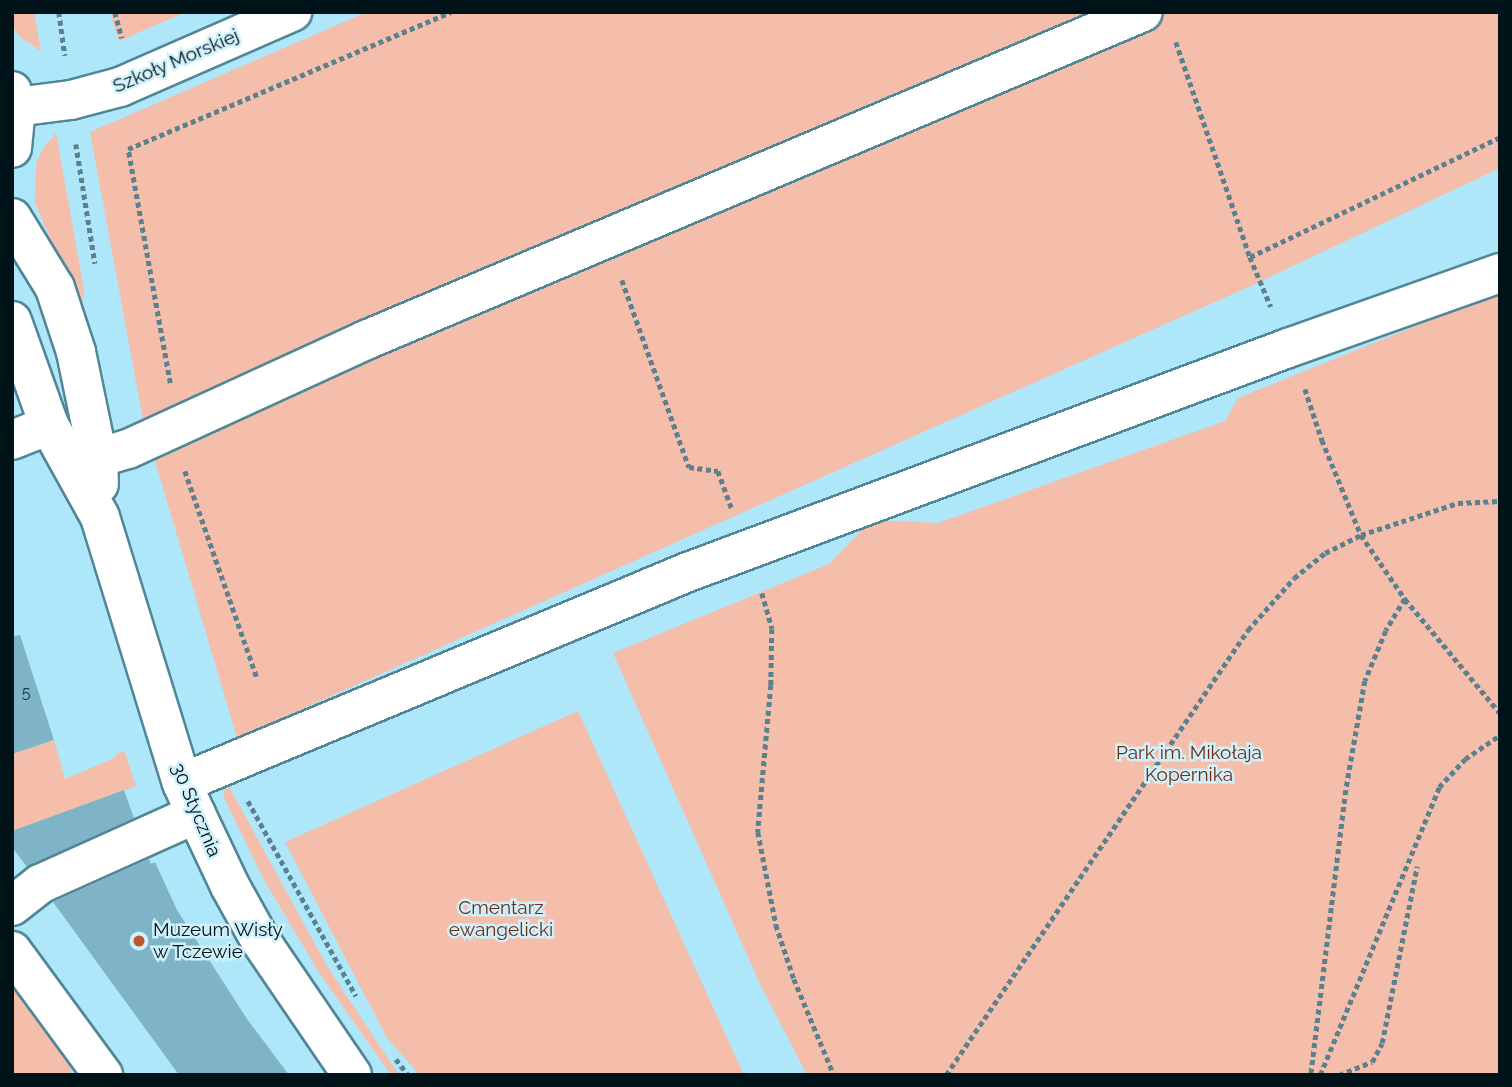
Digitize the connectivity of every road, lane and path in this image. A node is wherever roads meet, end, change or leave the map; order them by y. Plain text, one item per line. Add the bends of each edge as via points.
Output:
1 (59, 12) edge
2 (292, 12) edge
3 (451, 12) edge
4 (1143, 12) edge
5 (116, 13) edge
6 (1175, 38) dead end
7 (124, 46) dead end
8 (14, 99) edge
9 (71, 100) junction
10 (1500, 137) edge
11 (12, 148) edge
12 (12, 218) edge
13 (607, 238) junction
14 (1250, 257) junction
15 (96, 270) dead end
16 (1500, 273) edge
17 (12, 321) edge
18 (1288, 348) junction
19 (49, 425) junction
20 (175, 426) junction
21 (12, 440) edge
22 (98, 458) junction
23 (1500, 501) edge
24 (100, 517) junction
25 (1361, 535) junction
26 (748, 550) junction
27 (1405, 600) junction
28 (257, 678) dead end
29 (1500, 713) edge
30 (1500, 735) edge
31 (228, 765) junction
32 (189, 799) junction
33 (1417, 866) dead end
34 (12, 906) edge
35 (12, 951) edge
36 (362, 1006) dead end
37 (388, 1050) dead end
38 (103, 1075) edge
39 (352, 1075) edge
40 (408, 1075) edge
41 (834, 1075) edge
42 (946, 1075) edge
43 (1311, 1075) edge
44 (1320, 1075) edge
45 (1339, 1075) edge

1 - 9 path
2 - 9 street, Szkoły Morskiej via 121,87
3 - 20 path via 128,149 166,351
4 - 13 street
5 - 7 path
6 - 14 path
8 - 9 street, Szkoły Morskiej
8 - 11 street
9 - 15 path
10 - 14 path
12 - 22 street, 30 Stycznia via 55,288 76,352
13 - 20 street
13 - 26 path via 689,467 718,471
14 - 18 path
16 - 18 street
17 - 19 street, 30 Stycznia
18 - 25 path
18 - 26 street
19 - 21 street
19 - 24 street, 30 Stycznia
20 - 22 street
20 - 28 path via 176,449
22 - 24 street, 30 Stycznia
23 - 25 path via 1458,503
24 - 32 street, 30 Stycznia
25 - 27 path
25 - 42 path via 1325,553 1294,578 1248,630
26 - 31 street
26 - 41 path via 772,629 758,832 776,925
27 - 29 path
27 - 43 path via 1386,631 1366,681 1346,790
30 - 44 path via 1465,759 1439,787
31 - 32 street
31 - 36 path
32 - 34 street via 40,884
32 - 39 street, 30 Stycznia via 260,940
33 - 45 path via 1382,1043 1372,1062
35 - 38 street
37 - 40 path

